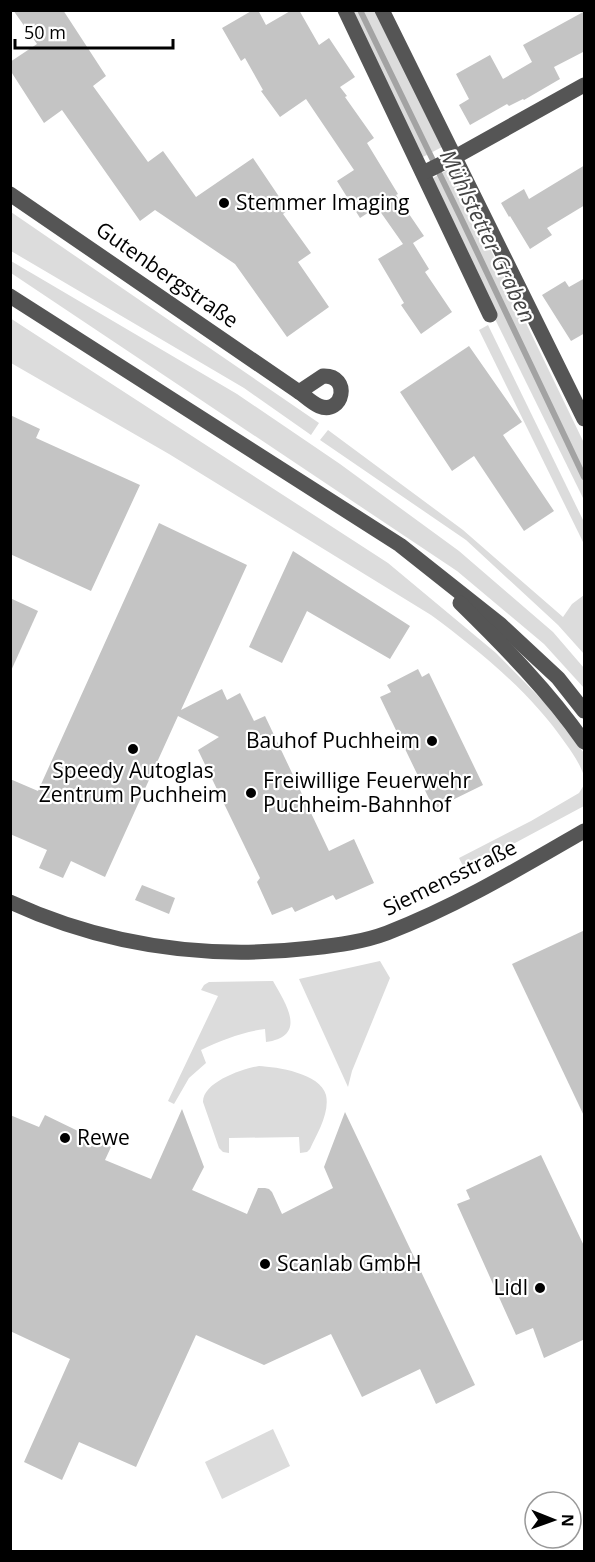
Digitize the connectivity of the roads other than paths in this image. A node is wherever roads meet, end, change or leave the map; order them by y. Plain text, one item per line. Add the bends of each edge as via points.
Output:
1 (345, 10) edge
2 (382, 10) edge
3 (585, 85) edge
4 (450, 160) junction
5 (424, 172) junction
6 (10, 194) edge
7 (10, 296) edge
8 (490, 315) dead end
9 (299, 392) dead end
10 (585, 419) edge
11 (400, 545) junction
12 (585, 711) edge
13 (585, 742) edge
14 (585, 831) edge
15 (10, 902) edge

1 - 5 street
2 - 4 street
3 - 4 street
4 - 5 street
4 - 10 street
5 - 8 street
6 - 9 street, Gutenbergstraße
7 - 11 street
11 - 12 street via 501,625 558,678
11 - 13 street via 507,650
14 - 15 street, Siemensstraße via 480,891 386,933 353,943 280,952 160,948 42,917

